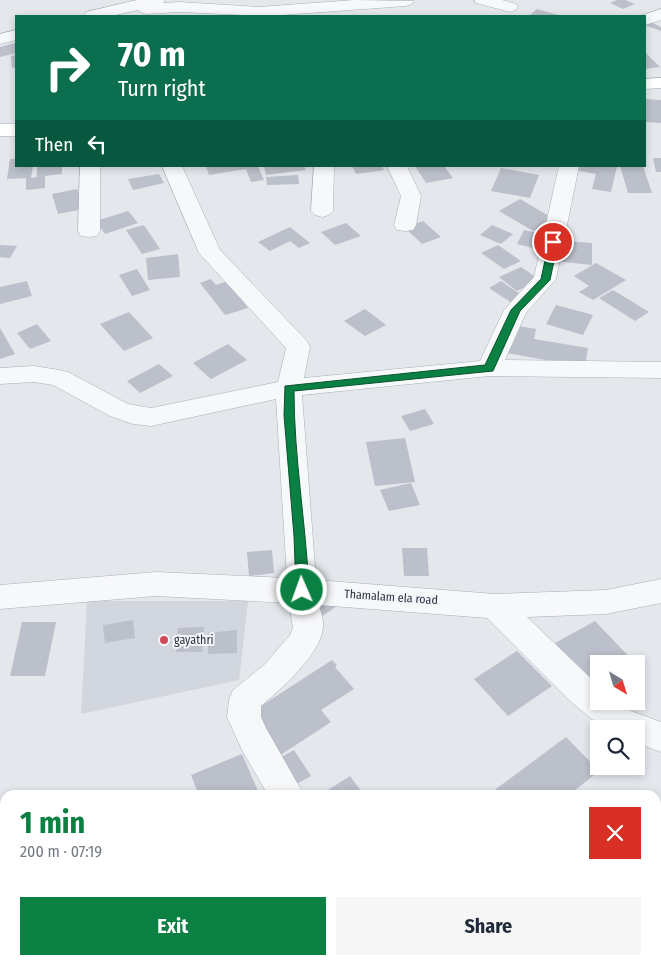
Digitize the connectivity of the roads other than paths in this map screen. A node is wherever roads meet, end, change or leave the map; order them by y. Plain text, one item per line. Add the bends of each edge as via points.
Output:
1 (482, 0) edge
2 (152, 4) edge
3 (407, 6) edge
4 (510, 7) dead end
5 (661, 14) edge
6 (97, 15) edge
7 (646, 20) edge
8 (15, 35) edge
9 (0, 39) edge
10 (661, 83) edge
11 (646, 84) edge
12 (0, 130) edge
13 (15, 130) edge
14 (90, 167) edge
15 (172, 167) edge
16 (324, 167) edge
17 (397, 167) edge
18 (569, 167) edge
19 (322, 211) dead end
20 (405, 225) dead end
21 (89, 231) dead end
22 (489, 368) junction
23 (661, 370) edge
24 (0, 376) edge
25 (289, 388) junction
26 (302, 590) junction
27 (661, 591) edge
28 (0, 597) edge
29 (495, 606) junction
30 (661, 737) edge
31 (284, 790) edge

1 - 4 street
2 - 3 street via 259,12
2 - 6 street
5 - 7 street
8 - 9 street
10 - 11 street
12 - 13 street
14 - 21 street
15 - 25 street via 210,253 298,348
16 - 19 street
17 - 20 street via 411,196
18 - 22 street via 545,280 516,310
22 - 23 street
22 - 25 street
24 - 25 street via 34,374 59,378 119,410 151,417
25 - 26 street
26 - 28 street, Thamalam ela road via 156,584
26 - 29 street, Thamalam ela road
26 - 31 street via 308,628 302,643 275,675 245,700 244,717
27 - 29 street, Thamalam ela road via 606,602
29 - 30 street via 580,690 620,722

